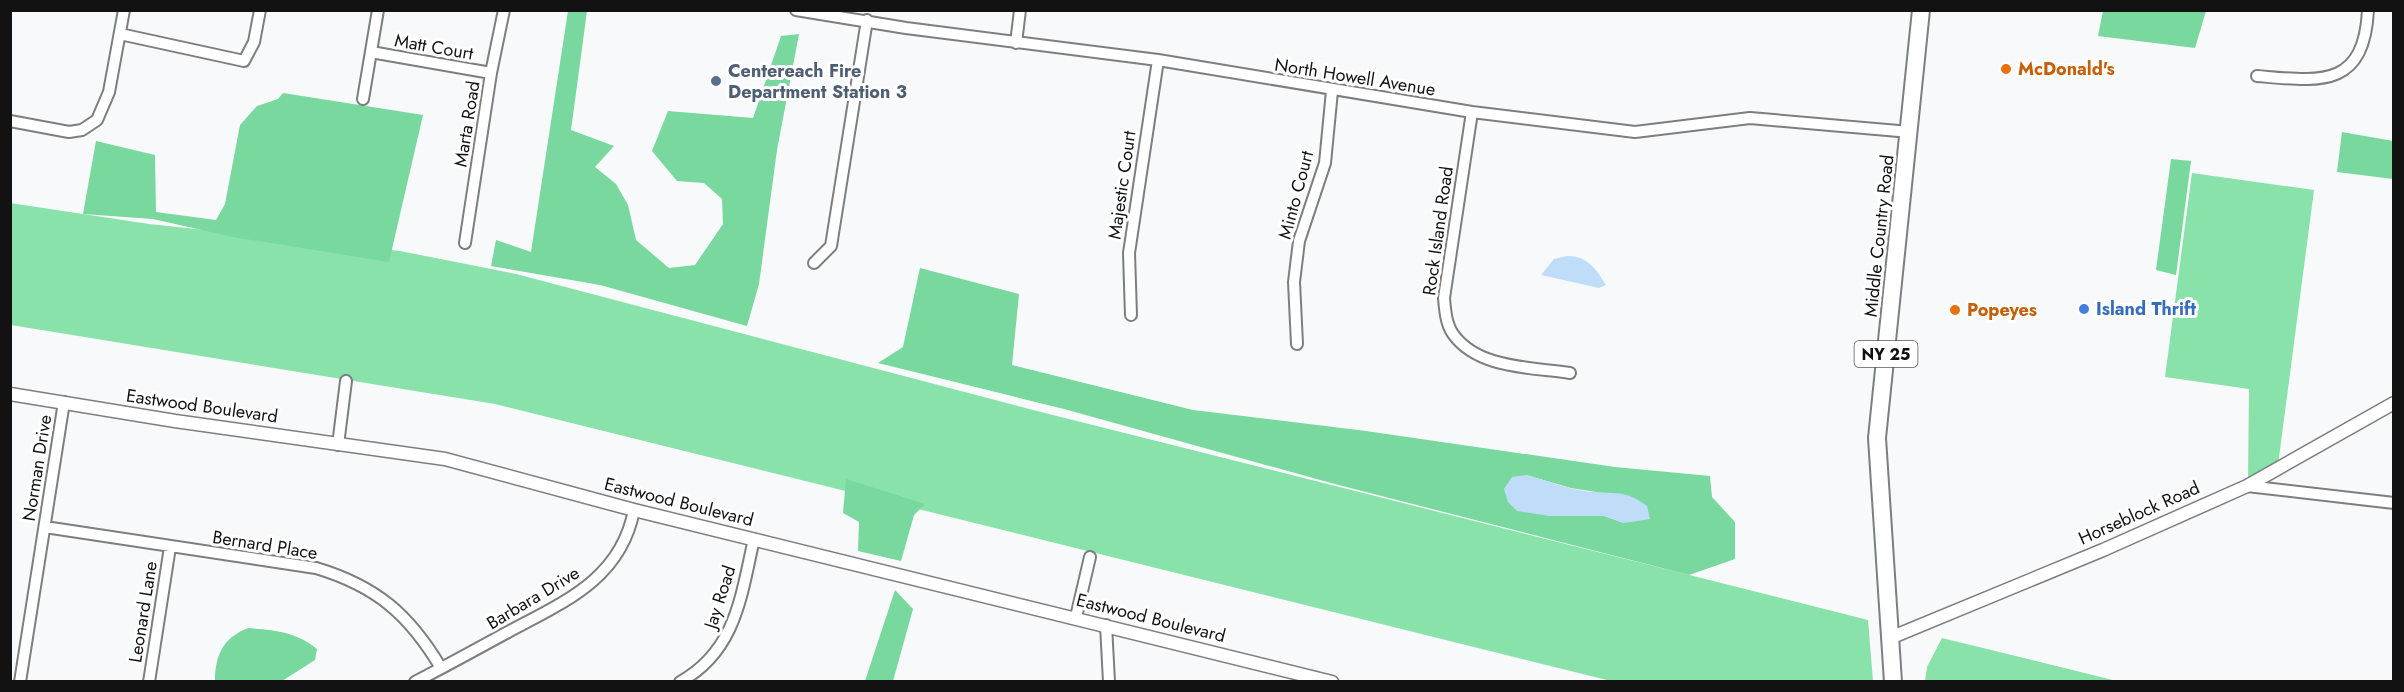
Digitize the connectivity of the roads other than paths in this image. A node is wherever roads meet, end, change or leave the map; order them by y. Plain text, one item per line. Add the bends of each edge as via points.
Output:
1 (124, 10) edge
2 (260, 10) edge
3 (378, 10) edge
4 (504, 10) edge
5 (796, 10) edge
6 (1020, 10) edge
7 (1921, 10) edge
8 (2368, 10) edge
9 (867, 20) junction
10 (120, 34) junction
11 (1016, 43) junction
12 (371, 52) junction
13 (1158, 60) junction
14 (491, 73) junction
15 (2257, 76) dead end
16 (1332, 91) junction
17 (363, 99) dead end
18 (1472, 112) junction
19 (10, 121) edge
20 (1910, 132) junction
21 (465, 243) dead end
22 (814, 263) dead end
23 (1131, 315) dead end
24 (1297, 344) dead end
25 (1570, 373) dead end
26 (346, 381) dead end
27 (10, 394) edge
28 (64, 402) junction
29 (2394, 403) edge
30 (338, 445) junction
31 (2247, 486) junction
32 (2394, 503) edge
33 (634, 510) junction
34 (45, 527) junction
35 (754, 539) junction
36 (171, 547) junction
37 (1090, 557) dead end
38 (1076, 617) junction
39 (1106, 625) junction
40 (1890, 638) junction
41 (441, 668) junction
42 (700, 670) junction
43 (20, 681) edge
44 (149, 681) edge
45 (415, 681) edge
46 (680, 681) edge
47 (706, 681) edge
48 (1109, 681) edge
49 (1332, 681) edge
50 (1893, 681) edge

1 - 10 street
2 - 10 street via 254,42 244,61
3 - 12 street
4 - 14 street, Marta Road
5 - 9 street, North Howell Avenue
6 - 11 street
7 - 20 main road, Middle Country Road / NY 25
8 - 15 street via 2367,28 2357,56 2337,76 2310,80
9 - 11 street, North Howell Avenue
9 - 22 street via 831,246
10 - 19 street via 106,104 90,126 57,132
11 - 13 street, North Howell Avenue
12 - 14 street, Matt Court
12 - 17 street
13 - 16 street, North Howell Avenue
13 - 23 street, Majestic Court via 1129,254
14 - 21 street, Marta Road
16 - 18 street, North Howell Avenue
16 - 24 street, Minto Court via 1325,163 1299,241 1294,282
18 - 20 street, North Howell Avenue via 1635,132 1750,118
18 - 25 street, Rock Island Road via 1444,298 1447,321 1453,334 1488,361
20 - 40 main road, Middle Country Road / NY 25 via 1877,438
26 - 30 street
27 - 28 street, Eastwood Boulevard
28 - 30 street, Eastwood Boulevard
28 - 34 street, Norman Drive
29 - 31 street, Horseblock Road
30 - 33 street, Eastwood Boulevard via 445,459
31 - 32 street
31 - 40 street, Horseblock Road
33 - 35 street, Eastwood Boulevard
33 - 41 street, Barbara Drive via 630,530 618,553 587,587
34 - 36 street, Bernard Place
34 - 43 street, Norman Drive
35 - 38 street, Eastwood Boulevard
35 - 42 street, Jay Road via 734,618 721,644
36 - 41 street, Bernard Place via 315,568 338,575 373,592 400,613
36 - 44 street, Leonard Lane
37 - 38 street
38 - 39 street, Eastwood Boulevard
39 - 48 street
39 - 49 street, Eastwood Boulevard
40 - 50 main road, Middle Country Road / NY 25
41 - 45 street, Barbara Drive
42 - 46 street, Jay Road
42 - 47 street

